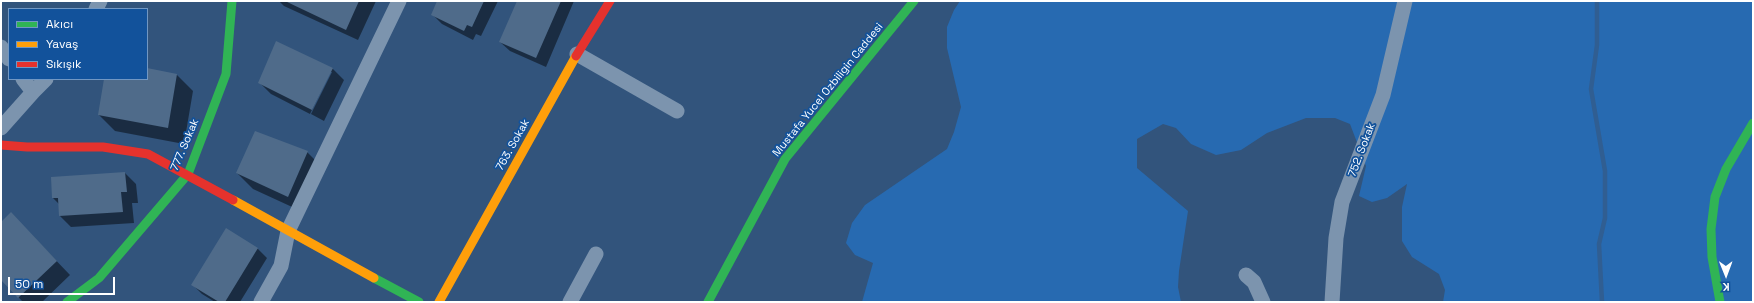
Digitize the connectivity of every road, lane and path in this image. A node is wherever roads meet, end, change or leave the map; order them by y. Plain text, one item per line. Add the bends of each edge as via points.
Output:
1 (232, 1) edge
2 (400, 1) edge
3 (610, 1) edge
4 (914, 1) edge
5 (1405, 1) edge
6 (1, 48) edge
7 (577, 54) junction
8 (8, 58) edge
9 (24, 80) edge
10 (45, 80) edge
11 (32, 92) junction
12 (677, 111) dead end
13 (1753, 123) edge
14 (1, 128) edge
15 (1, 144) edge
16 (188, 174) junction
17 (288, 231) junction
18 (596, 254) dead end
19 (1246, 275) dead end
20 (66, 302) edge
21 (262, 302) edge
22 (419, 302) edge
23 (439, 302) edge
24 (570, 302) edge
25 (708, 302) edge
26 (1263, 302) edge
27 (1332, 302) edge
28 (1720, 302) edge

1 - 16 street, 777. Sokak via 226,74
2 - 17 street
3 - 7 street, 763. Sokak
4 - 25 street, Mustafa Yucel Ozbiligin Caddesi via 785,159
5 - 27 street, 752. Sokak via 1383,95 1340,207
6 - 8 street
7 - 12 street
7 - 23 street, 763. Sokak
9 - 11 street
10 - 11 street
11 - 14 street
13 - 28 street via 1726,169 1716,197 1711,229 1712,257
15 - 16 street via 27,147 111,148 148,154
16 - 17 street
16 - 20 street, 777. Sokak via 99,278
17 - 21 street via 281,266
17 - 22 street
18 - 24 street
19 - 26 street via 1254,282

